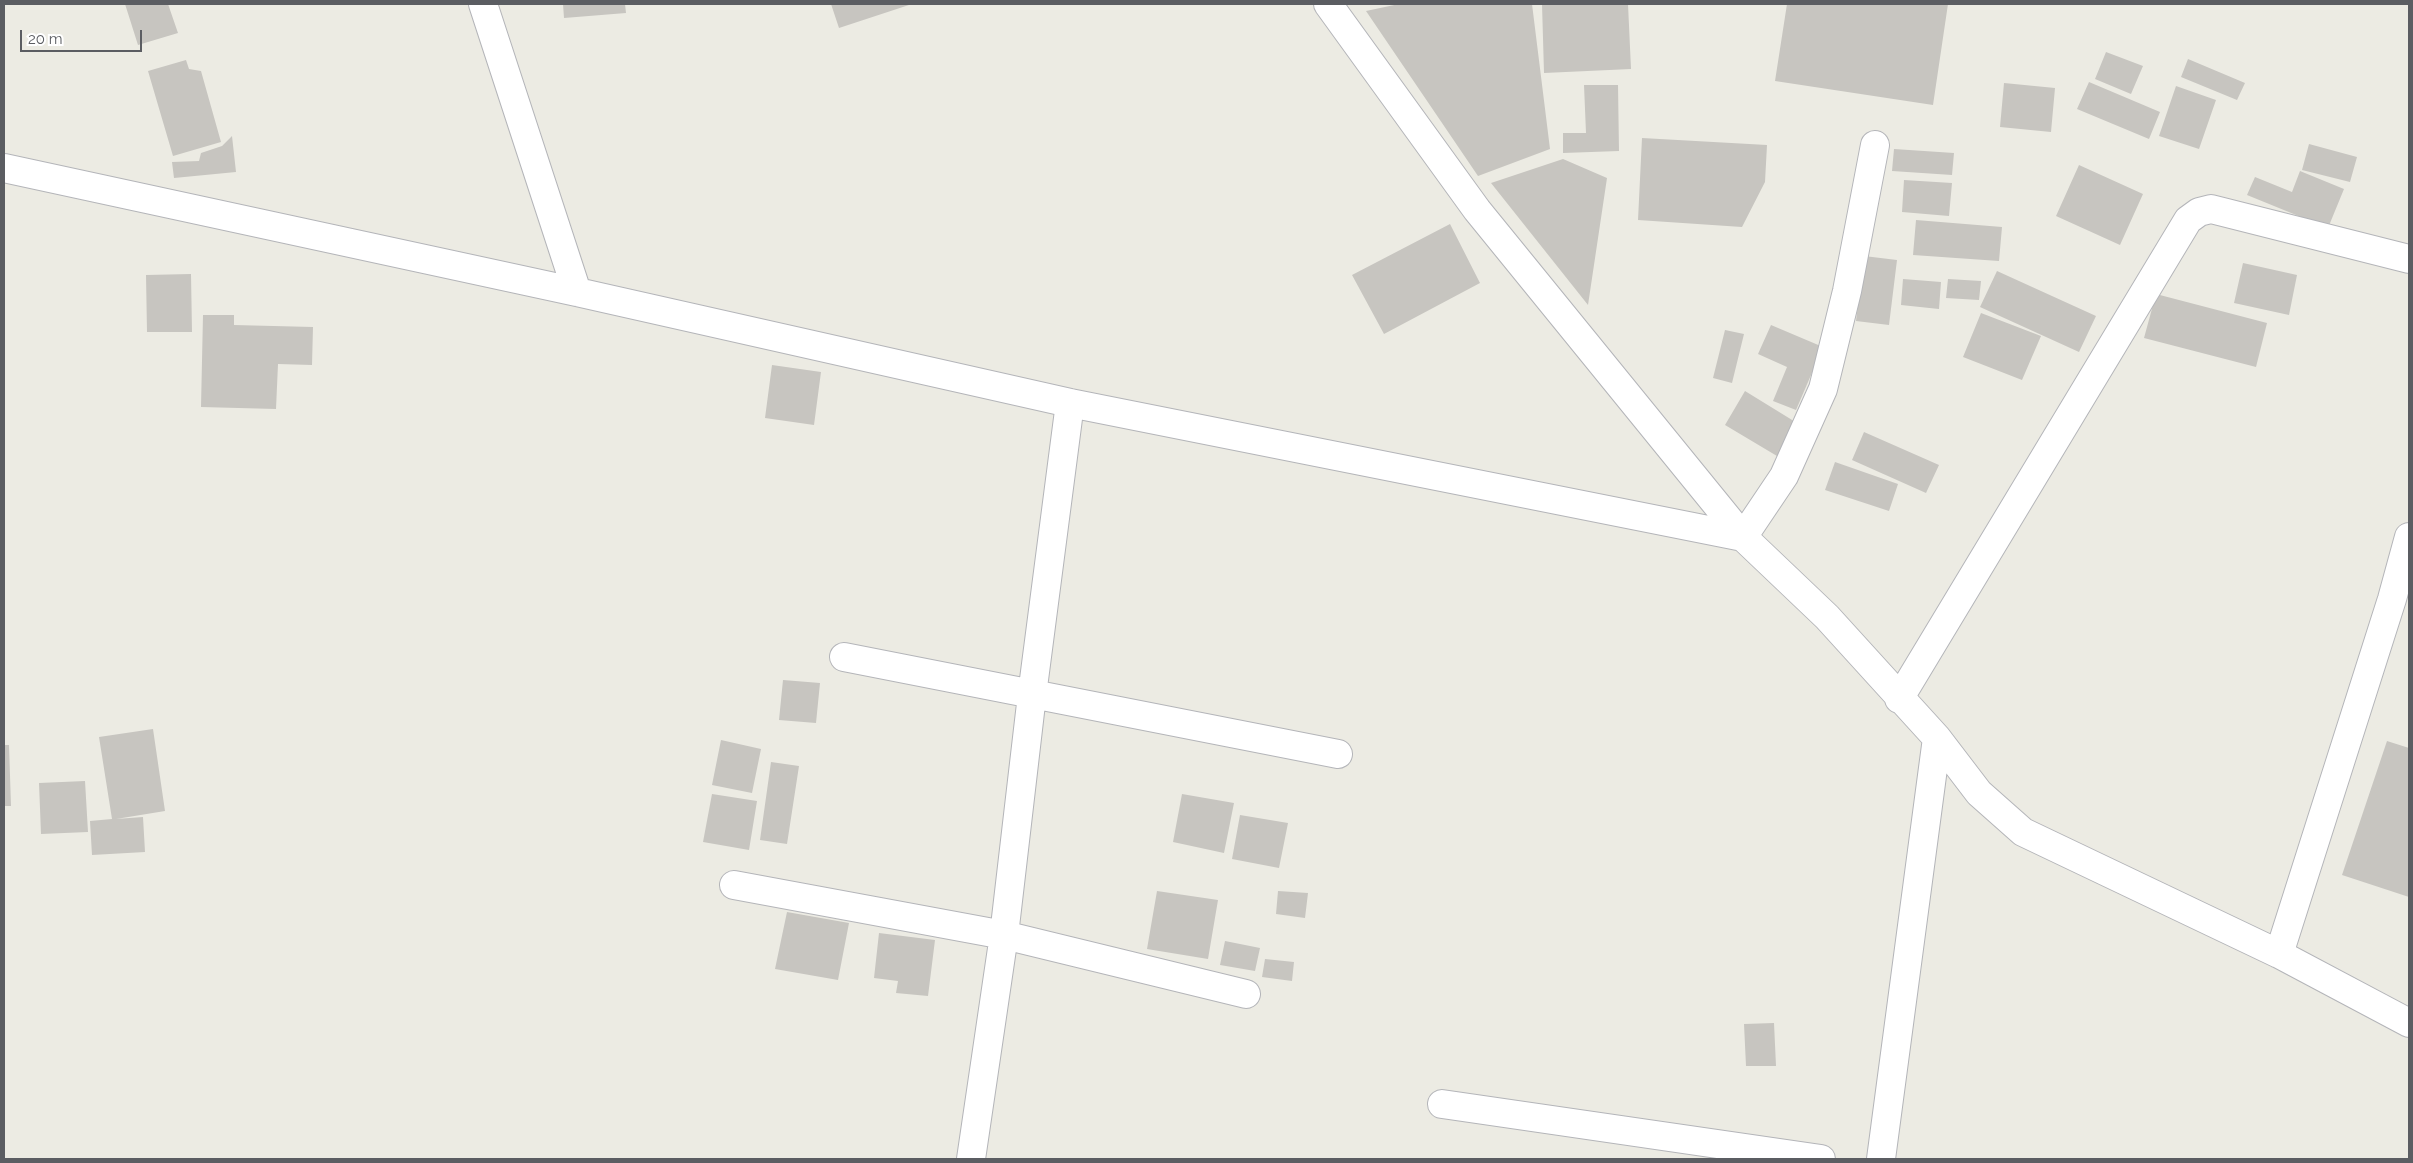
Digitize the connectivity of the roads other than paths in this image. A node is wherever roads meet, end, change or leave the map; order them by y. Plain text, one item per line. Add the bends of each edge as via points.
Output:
1 (483, 4) edge
2 (1328, 4) edge
3 (1875, 145) dead end
4 (4, 168) edge
5 (2409, 259) edge
6 (577, 292) junction
7 (1070, 403) junction
8 (1743, 536) junction
9 (2409, 537) edge
10 (844, 656) dead end
11 (1032, 695) junction
12 (1899, 699) junction
13 (1937, 738) junction
14 (1338, 754) dead end
15 (734, 885) dead end
16 (1004, 935) junction
17 (2279, 954) junction
18 (1246, 994) dead end
19 (2409, 1024) edge
20 (1442, 1104) dead end
21 (971, 1159) edge
22 (1820, 1159) edge
23 (1881, 1159) edge

1 - 6 street
2 - 8 street via 1477,210
3 - 8 street via 1847,291 1823,389 1784,476
4 - 6 street
5 - 12 street via 2211,209 2188,220
6 - 7 street
7 - 8 street
7 - 11 street
8 - 12 street via 1827,616
9 - 17 street
10 - 11 street
11 - 14 street
11 - 16 street
12 - 13 street
13 - 17 street via 1979,793 2023,832
13 - 23 street
15 - 16 street
16 - 18 street
16 - 21 street
17 - 19 street
20 - 22 street

